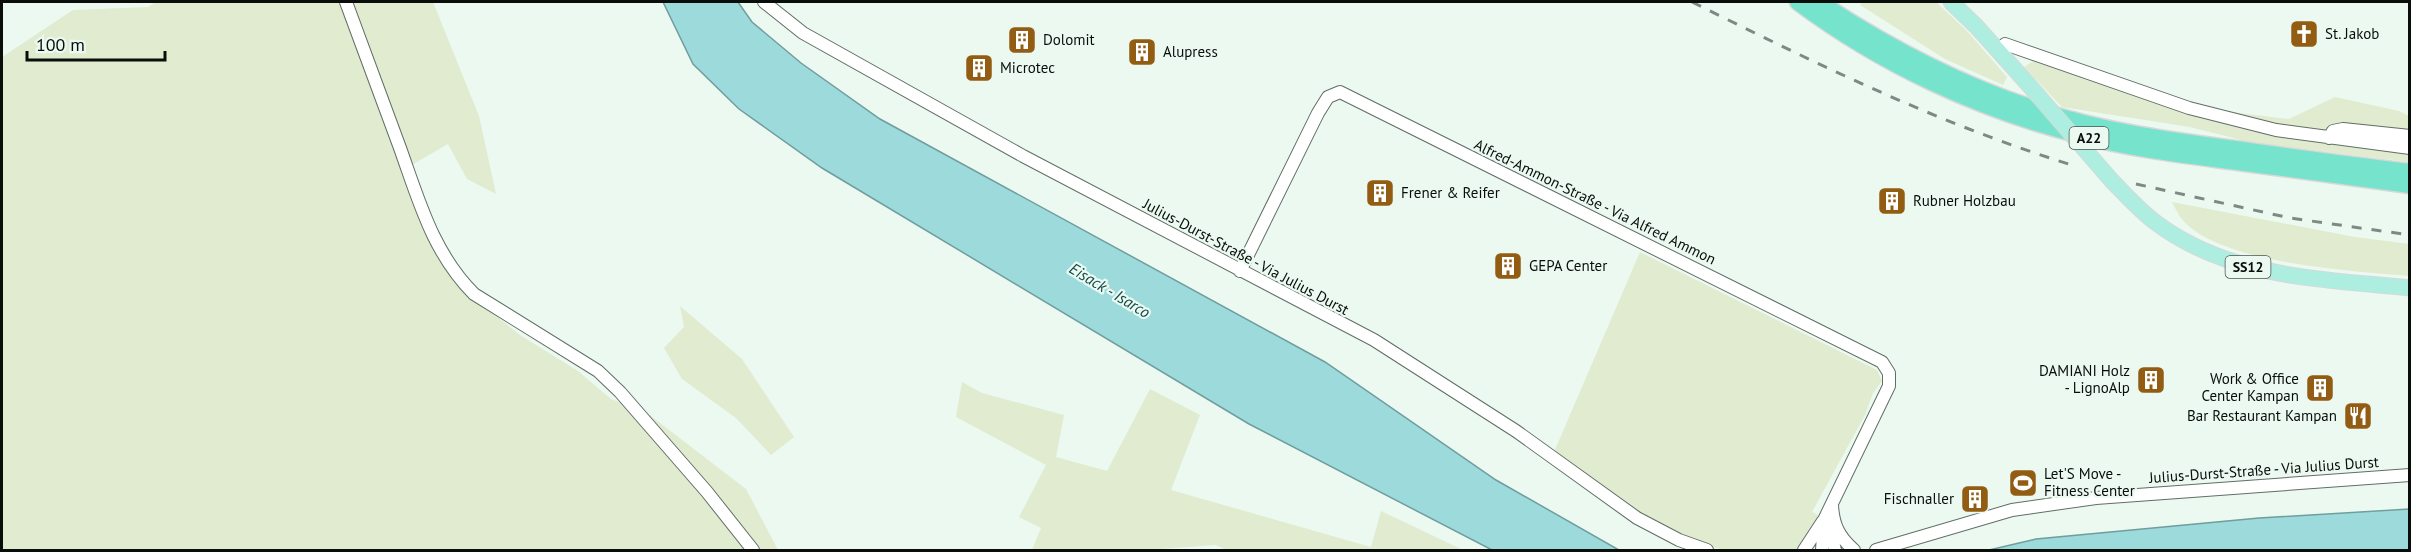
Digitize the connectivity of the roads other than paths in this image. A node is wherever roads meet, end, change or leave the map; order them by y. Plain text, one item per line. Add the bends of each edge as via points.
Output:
1 (346, 2) edge
2 (764, 2) edge
3 (1798, 2) edge
4 (1819, 2) edge
5 (1951, 2) edge
6 (1998, 50) junction
7 (2409, 136) edge
8 (2329, 138) junction
9 (2409, 148) edge
10 (2409, 172) edge
11 (2409, 185) edge
12 (1240, 271) junction
13 (2409, 288) edge
14 (2409, 475) edge
15 (1828, 521) junction
16 (753, 550) edge
17 (1707, 550) edge
18 (1804, 550) edge
19 (1822, 550) edge
20 (1835, 550) edge
21 (1854, 550) edge
22 (1876, 550) edge

1 - 16 street via 424,216 443,257 458,278 474,294 598,371 700,484
2 - 12 street, Julius-Durst-Straße - Via Julius Durst via 803,33
3 - 11 highway, A22 via 1843,33 1916,74 2039,124 2148,150
4 - 10 highway, A22 via 1921,63 2040,111 2156,138
5 - 6 main road, SS12
6 - 8 street via 2005,44 2189,108 2276,130
6 - 13 main road, SS12, bridge via 2112,181 2139,209 2171,233 2236,264 2287,276
7 - 8 street via 2343,129 2333,131
8 - 9 street
12 - 15 street, Alfred-Ammon-Straße - Via Alfred Ammon via 1318,113 1328,97 1340,92 1882,362 1889,373 1889,386
12 - 17 street, Julius-Durst-Straße - Via Julius Durst via 1374,340 1516,431 1637,518
14 - 22 street, Julius-Durst-Straße - Via Julius Durst via 2047,504 2012,510
15 - 18 street
15 - 19 street, Alfred-Ammon-Straße - Via Alfred Ammon
15 - 20 street, Alfred-Ammon-Straße - Via Alfred Ammon
15 - 21 street

